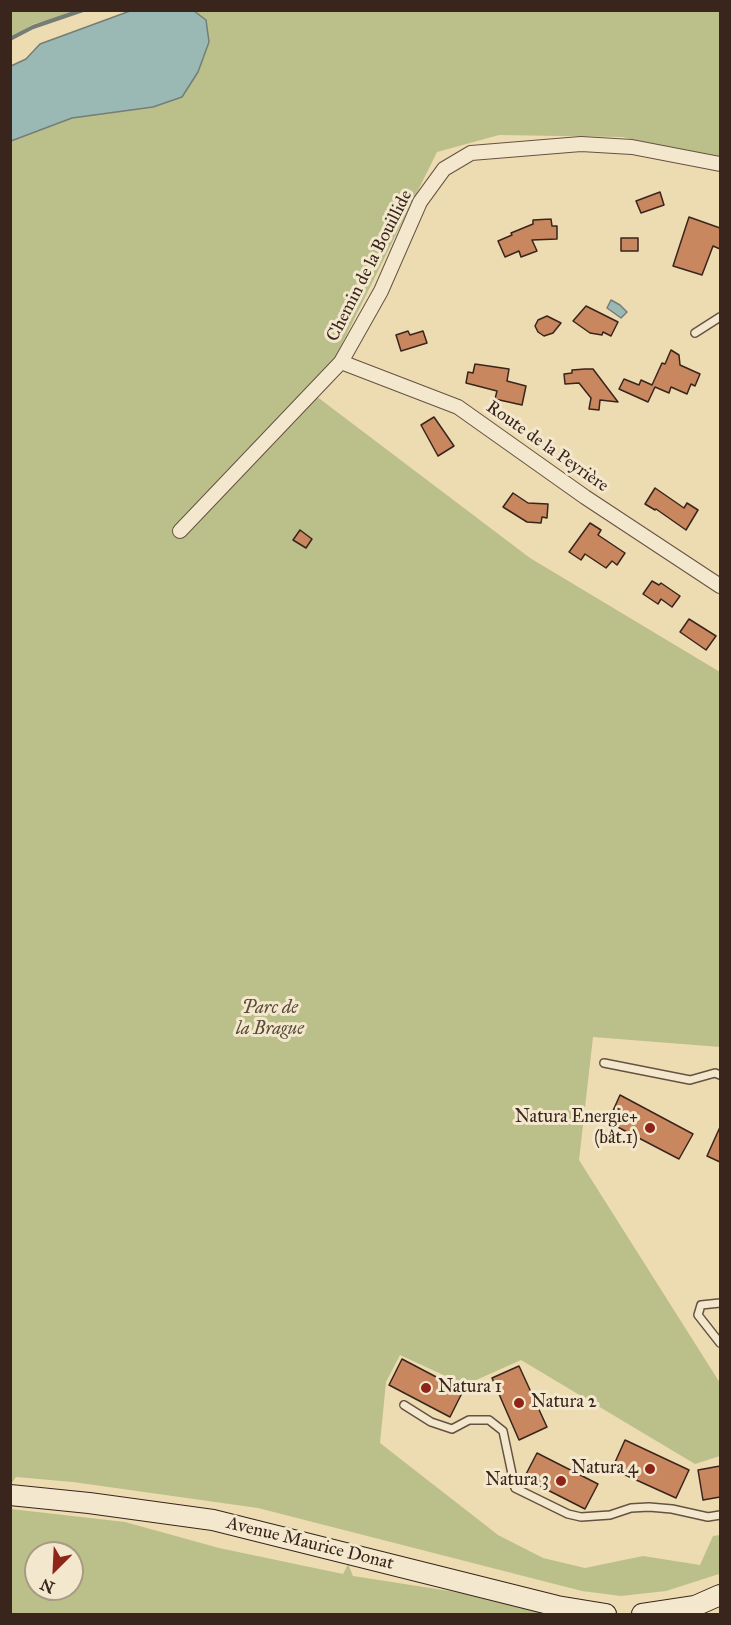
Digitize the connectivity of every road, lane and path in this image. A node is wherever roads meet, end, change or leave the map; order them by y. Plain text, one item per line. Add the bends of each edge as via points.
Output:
1 (720, 165) edge
2 (720, 317) edge
3 (695, 333) dead end
4 (341, 363) junction
5 (180, 531) dead end
6 (720, 586) edge
7 (604, 1063) dead end
8 (720, 1075) edge
9 (720, 1303) edge
10 (720, 1343) edge
11 (405, 1405) dead end
12 (10, 1495) edge
13 (720, 1515) edge
14 (720, 1595) edge
15 (606, 1614) edge
16 (642, 1614) edge

1 - 4 street, Chemin de la Bouillide via 632,147 580,144 471,153 444,169 420,202 381,291
2 - 3 lane
4 - 5 street, Chemin de la Bouillide
4 - 6 street, Route de la Peyrière via 458,407
7 - 8 lane via 690,1080
9 - 10 lane via 701,1305 698,1315
11 - 13 lane via 431,1422 452,1429 469,1420 489,1420 503,1431 515,1488 568,1514 610,1515 649,1507 708,1517
12 - 15 main road, Avenue Maurice Donat via 213,1520 548,1604
14 - 16 main road via 695,1606

